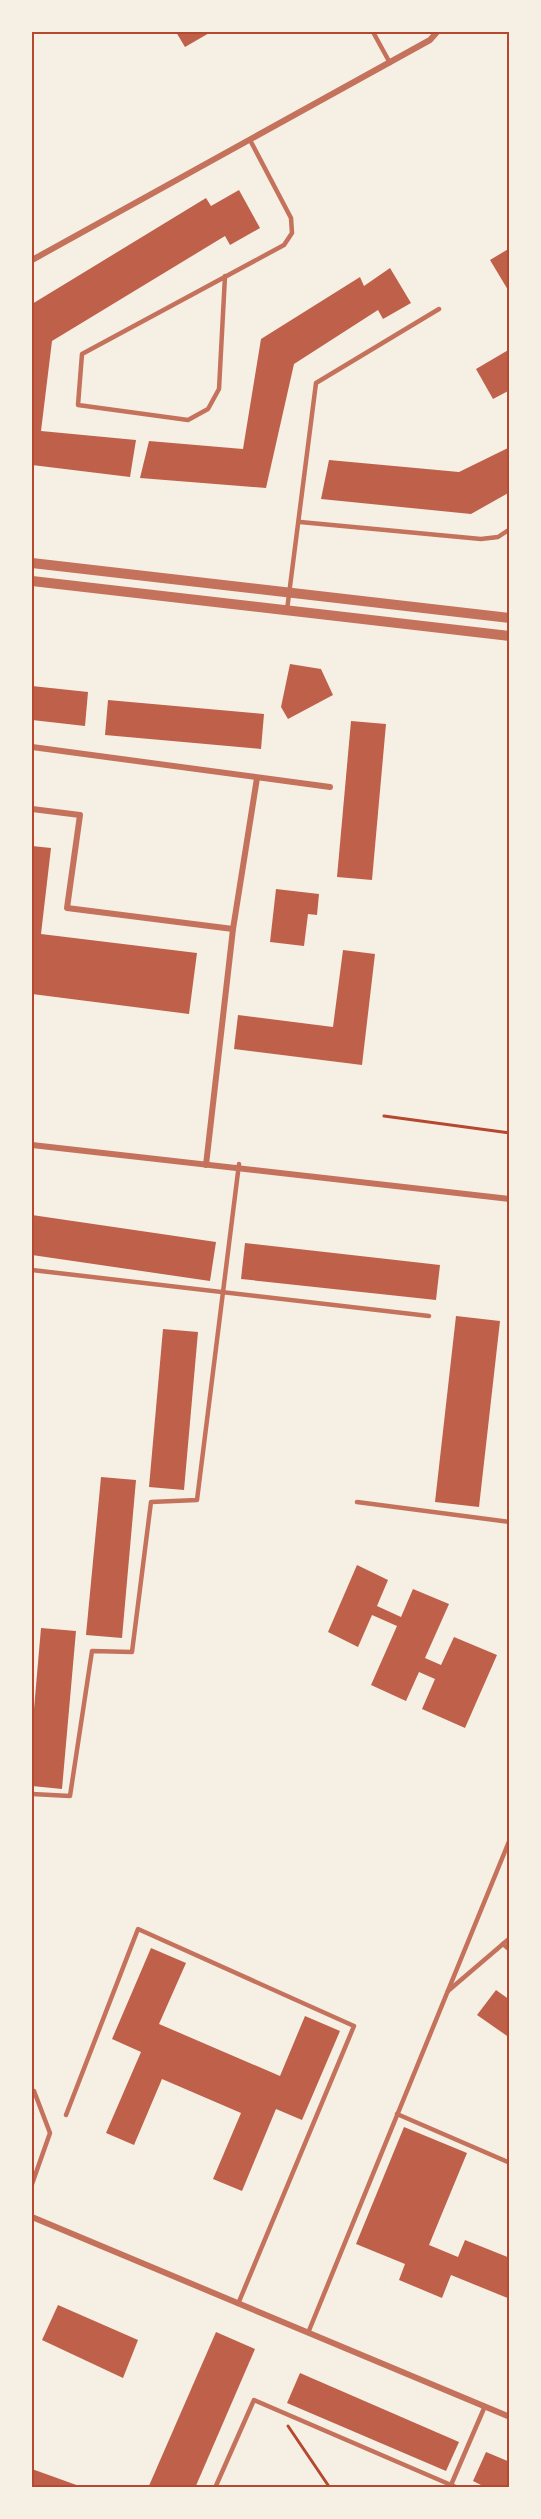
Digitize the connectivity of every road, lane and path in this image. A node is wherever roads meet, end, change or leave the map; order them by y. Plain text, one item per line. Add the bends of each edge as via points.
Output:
1 (373, 32) edge
2 (437, 32) edge
3 (390, 63) junction
4 (250, 140) junction
5 (32, 260) edge
6 (225, 276) junction
7 (439, 309) dead end
8 (300, 522) junction
9 (510, 529) edge
10 (32, 563) edge
11 (32, 581) edge
12 (291, 592) junction
13 (287, 610) junction
14 (510, 618) edge
15 (510, 636) edge
16 (32, 747) edge
17 (257, 778) junction
18 (330, 787) dead end
19 (32, 809) edge
20 (233, 929) junction
21 (384, 1116) dead end
22 (510, 1133) edge
23 (32, 1145) edge
24 (206, 1165) junction
25 (239, 1167) junction
26 (510, 1199) edge
27 (32, 1270) edge
28 (224, 1292) junction
29 (429, 1316) dead end
30 (357, 1502) dead end
31 (510, 1522) edge
32 (32, 1794) edge
33 (510, 1839) edge
34 (510, 1938) edge
35 (503, 1944) junction
36 (510, 1950) edge
37 (446, 1993) junction
38 (32, 2091) edge
39 (397, 2114) junction
40 (66, 2115) dead end
41 (510, 2163) edge
42 (32, 2184) edge
43 (32, 2217) edge
44 (238, 2304) junction
45 (308, 2333) junction
46 (485, 2406) junction
47 (276, 2410) junction
48 (510, 2417) edge
49 (451, 2485) junction
50 (215, 2487) edge
51 (330, 2487) edge
52 (458, 2487) edge

1 - 3 lane
2 - 3 street
3 - 4 street
4 - 5 street
4 - 6 lane via 291,218 292,233 284,245
6 - 6 lane via 82,354 78,405 188,420 208,409 219,389
7 - 8 lane via 316,384
8 - 9 lane via 482,539 498,537
8 - 12 lane
10 - 12 street
11 - 13 street
12 - 13 lane
12 - 14 street
13 - 15 street
16 - 17 street
17 - 18 street
17 - 20 street
19 - 20 street via 80,815 67,908
20 - 24 street
21 - 22 path
23 - 24 street
24 - 25 street
25 - 26 street
25 - 28 lane
27 - 28 lane
28 - 29 lane
28 - 32 lane via 197,1500 151,1502 132,1652 92,1651 70,1796
30 - 31 lane
33 - 37 lane
34 - 35 lane
35 - 36 lane
35 - 37 lane
37 - 39 lane
38 - 42 lane via 50,2133
39 - 41 lane
39 - 45 lane
40 - 44 lane via 138,1929 354,2026
43 - 44 street
44 - 45 street
45 - 46 street
46 - 48 street
46 - 49 lane
47 - 49 lane
47 - 50 lane via 254,2400
47 - 51 path
49 - 52 lane

